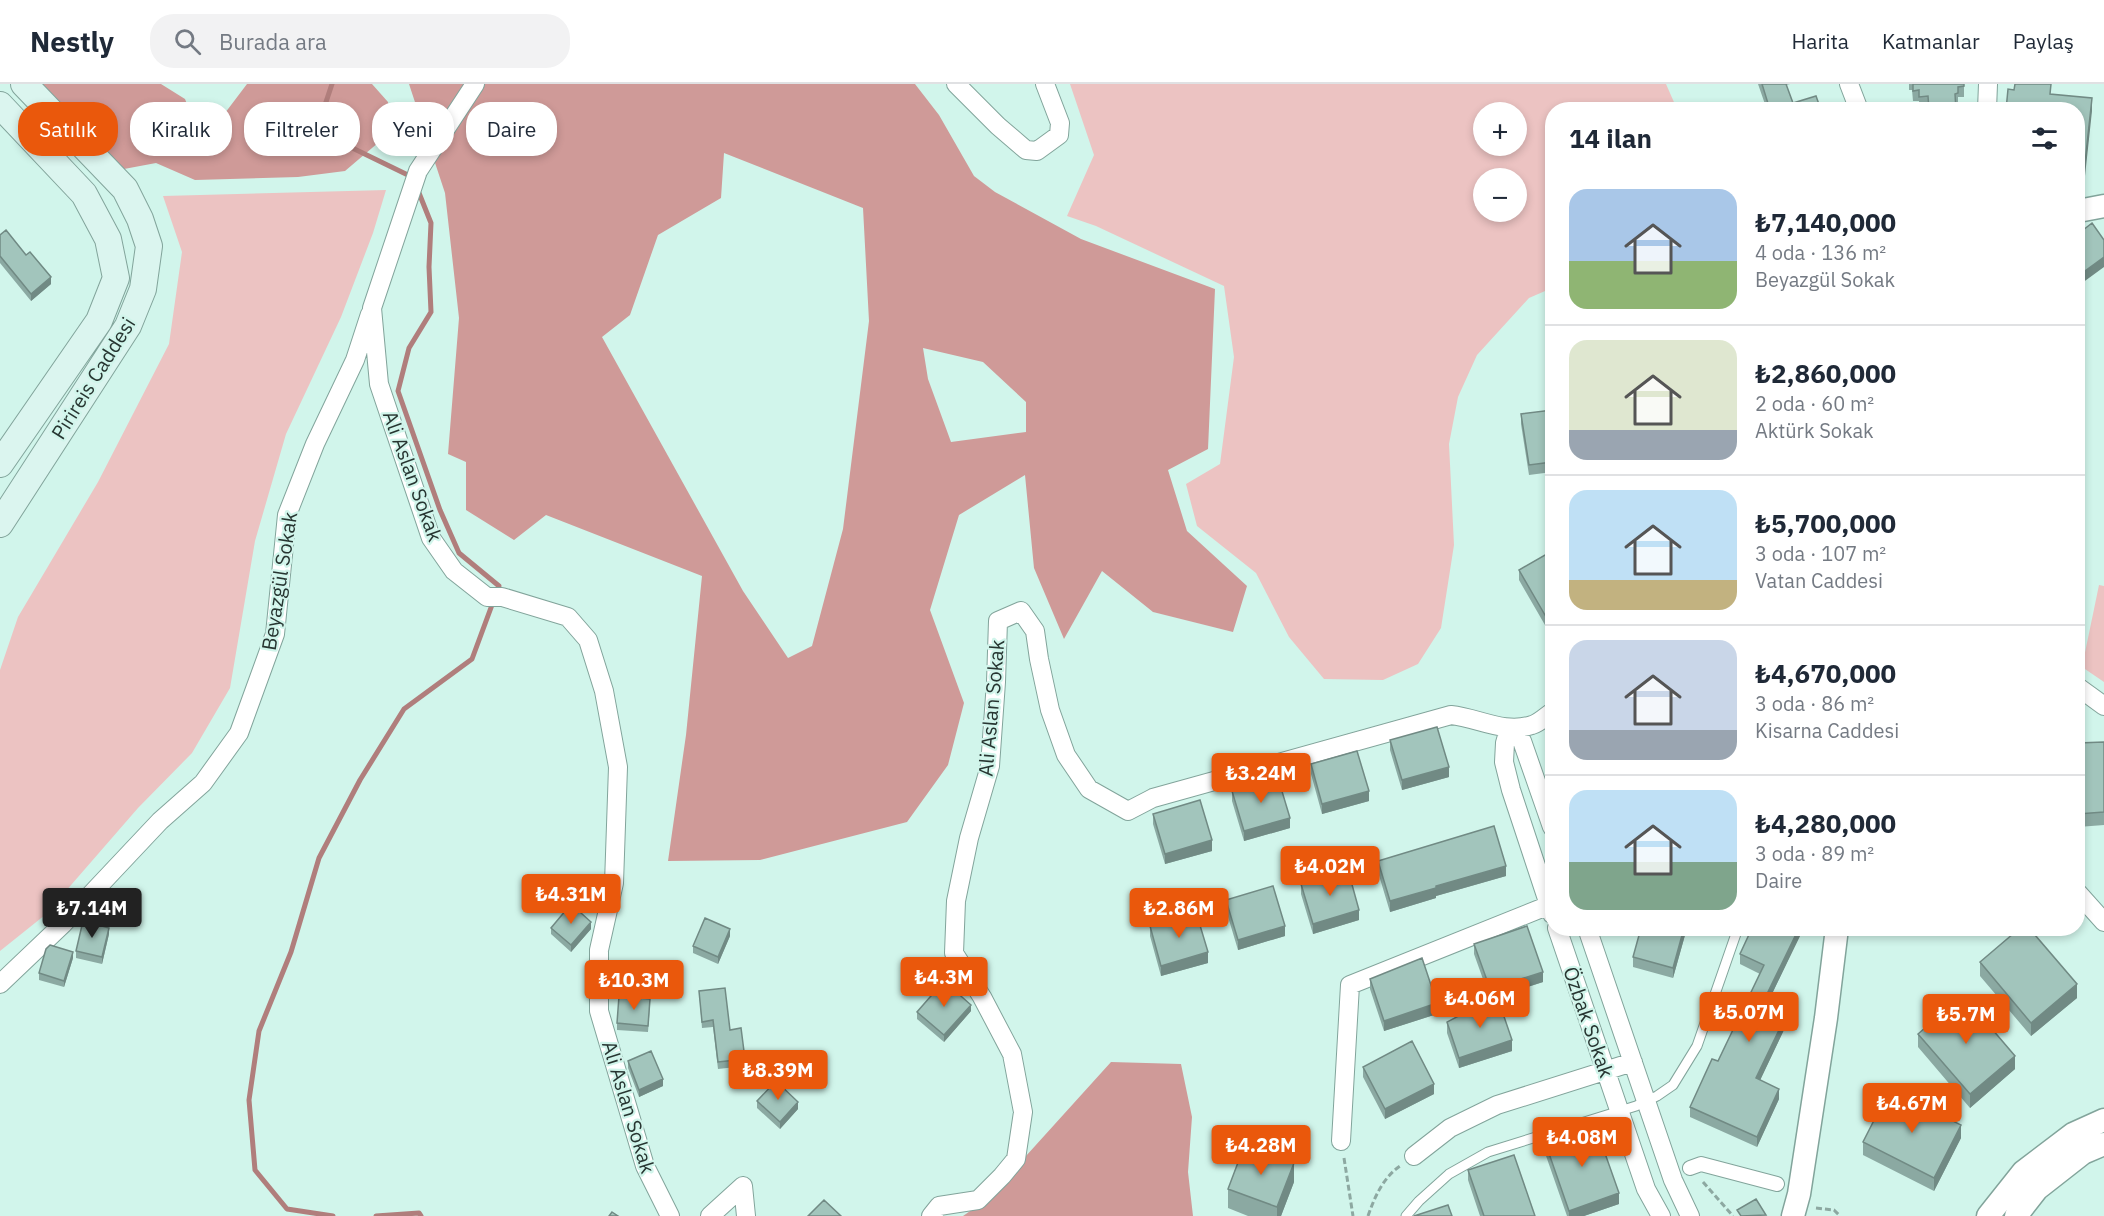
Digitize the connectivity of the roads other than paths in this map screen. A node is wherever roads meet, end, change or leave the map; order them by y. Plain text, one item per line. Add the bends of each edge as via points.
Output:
1 (24, 84) edge
2 (475, 84) edge
3 (956, 84) edge
4 (1045, 84) edge
5 (1849, 84) edge
6 (1988, 84) edge
7 (1856, 102) edge
8 (1987, 102) edge
9 (0, 105) edge
10 (2104, 206) edge
11 (2085, 210) edge
12 (372, 308) junction
13 (0, 464) edge
14 (0, 524) edge
15 (2085, 692) edge
16 (2104, 706) edge
17 (1545, 717) edge
18 (1509, 729) junction
19 (1545, 807) edge
20 (1545, 888) edge
21 (2085, 901) edge
22 (1545, 911) edge
23 (2104, 922) edge
24 (1560, 936) edge
25 (1590, 936) edge
26 (1735, 936) edge
27 (1836, 936) edge
28 (0, 984) edge
29 (1633, 1062) junction
30 (1605, 1070) junction
31 (1646, 1101) junction
32 (1619, 1111) junction
33 (2104, 1120) edge
34 (1341, 1141) road end
35 (2104, 1144) edge
36 (1414, 1156) road end
37 (1690, 1168) dead end
38 (1777, 1184) dead end
39 (670, 1216) edge
40 (710, 1216) edge
41 (746, 1216) edge
42 (931, 1216) edge
43 (1406, 1216) edge
44 (1661, 1216) edge
45 (1690, 1216) edge
46 (1793, 1216) edge
47 (1988, 1216) edge
48 (2016, 1216) edge

1 - 14 main road, Pirireis Caddesi via 125,189 149,246 143,289 129,326
2 - 12 street, Ali Aslan Sokak via 418,171
3 - 4 street via 1026,150 1037,151 1059,135 1060,123
5 - 7 street
6 - 8 street
9 - 13 main road, Pirireis Caddesi via 84,194 108,239 116,278 99,321
10 - 11 street
12 - 28 street, Beyazgül Sokak via 355,360 287,514 274,634 239,733 203,783 160,821
12 - 39 street, Ali Aslan Sokak via 379,384 431,538 454,571 495,597 568,617 588,640 604,691 618,767 614,883 599,950 599,1011 645,1166
15 - 16 street
17 - 18 street via 1533,725
18 - 19 street via 1522,741
18 - 20 street via 1504,762
18 - 42 street, Ali Aslan Sokak via 1451,715 1153,798 1128,811 1089,789 1066,755 1050,710 1035,631 1021,611 998,621 990,766 956,901 954,953 1012,1054 1023,1112 1016,1159 1002,1176 978,1200 939,1206
21 - 23 street
22 - 34 street via 1350,985
24 - 30 street, Özbak Sokak
25 - 29 street, Özbak Sokak
26 - 31 lane via 1697,1046 1673,1085
27 - 46 street via 1825,1030
29 - 30 street
29 - 31 street, Özbak Sokak
30 - 32 street, Özbak Sokak
30 - 36 street via 1497,1105 1450,1128
31 - 32 lane
31 - 45 street, Özbak Sokak via 1673,1180
32 - 43 lane via 1488,1152 1449,1174
32 - 44 street, Özbak Sokak via 1646,1189
33 - 47 street via 2073,1134 2023,1172
35 - 48 street via 2083,1154 2037,1189
37 - 38 street via 1701,1164
40 - 41 street via 743,1186

